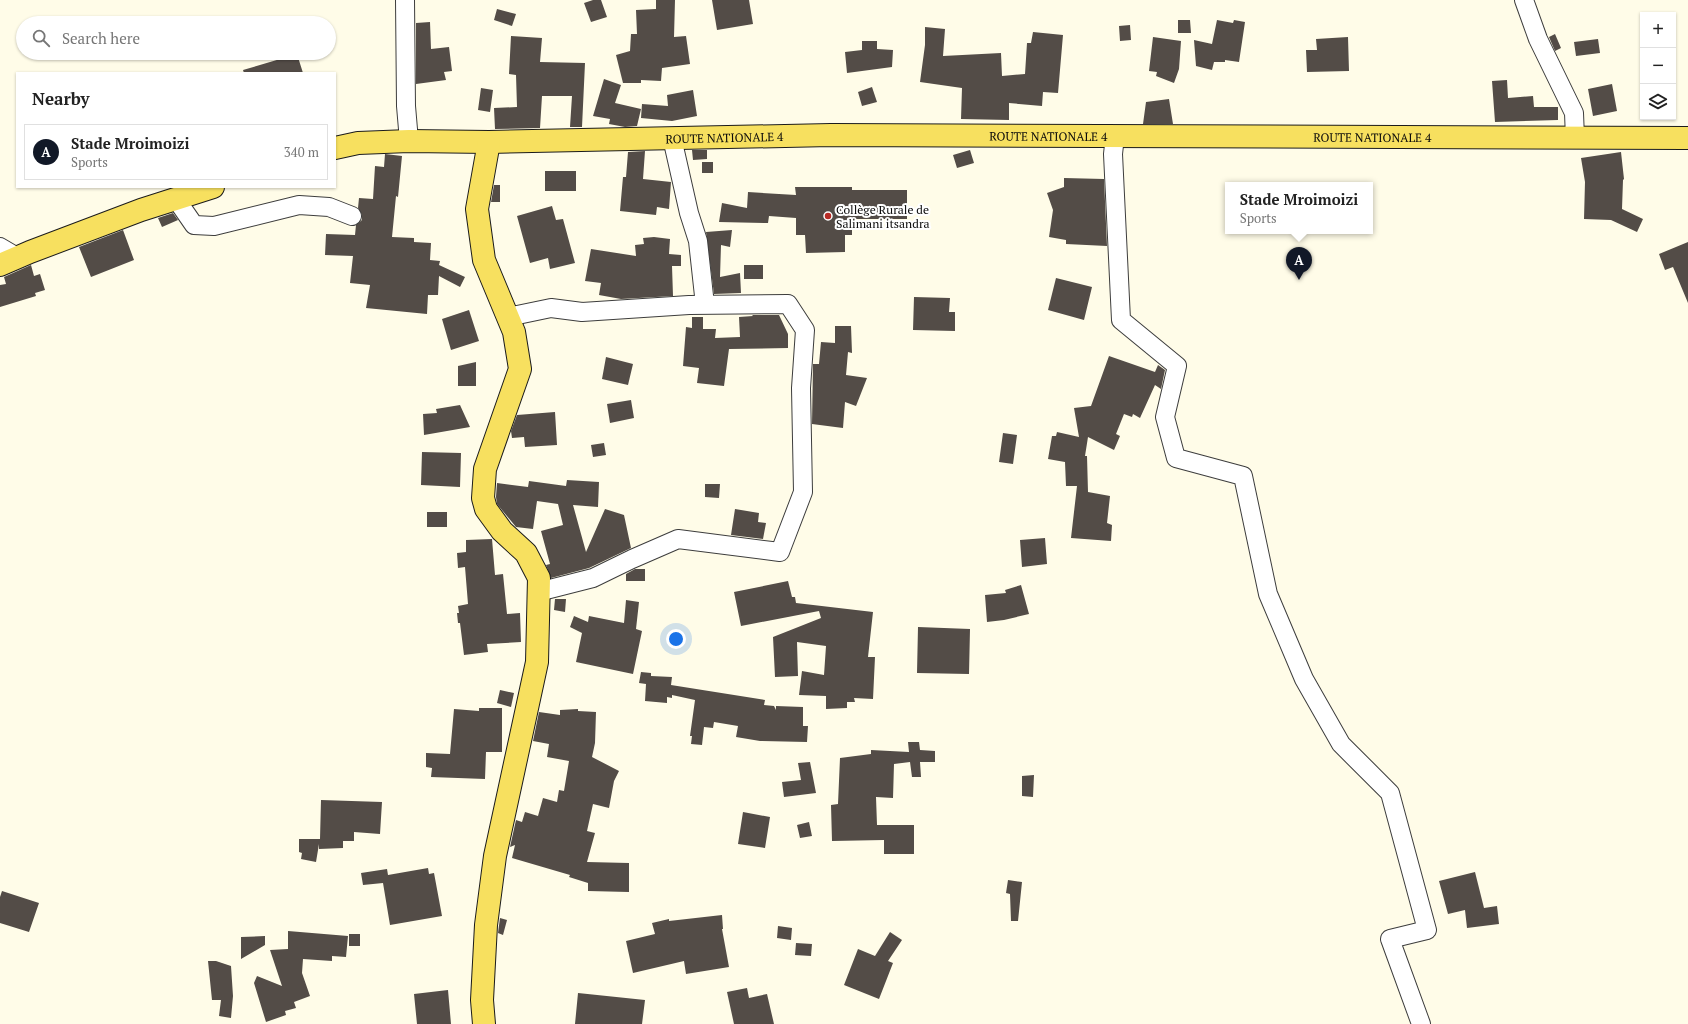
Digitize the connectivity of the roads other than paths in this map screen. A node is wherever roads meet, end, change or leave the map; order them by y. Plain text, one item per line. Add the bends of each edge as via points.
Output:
1 (405, 0) edge
2 (1524, 0) edge
3 (1115, 136) junction
4 (672, 138) junction
5 (1575, 138) junction
6 (1688, 138) edge
7 (409, 141) junction
8 (489, 142) junction
9 (336, 148) edge
10 (210, 188) edge
11 (176, 199) junction
12 (352, 216) dead end
13 (6, 256) edge
14 (705, 305) junction
15 (508, 317) junction
16 (538, 592) junction
17 (484, 1024) edge
18 (1421, 1024) edge

1 - 7 street via 406,106
2 - 5 street via 1538,38 1574,112
3 - 4 main road, ROUTE NATIONALE 4 via 831,135
3 - 5 main road, ROUTE NATIONALE 4
3 - 18 street via 1113,154 1121,320 1177,366 1165,416 1176,458 1243,476 1268,594 1304,679 1341,744 1390,793 1427,930 1390,939
4 - 8 main road, ROUTE NATIONALE 4
4 - 14 street via 698,241
5 - 6 main road, ROUTE NATIONALE 4
7 - 8 main road, ROUTE NATIONALE 4
7 - 9 main road, ROUTE NATIONALE 4 via 358,143
8 - 15 main road via 477,209 484,260
10 - 11 main road
11 - 12 street via 194,225 214,226 299,205 329,207
11 - 13 main road
14 - 15 street via 582,312 551,308
14 - 16 street via 788,304 805,330 801,388 803,492 780,552 678,539 593,578
15 - 16 main road via 514,332 520,369 485,469 483,498 486,509 502,531 526,553 539,578
16 - 17 main road via 537,662 495,856 486,925 482,1000

